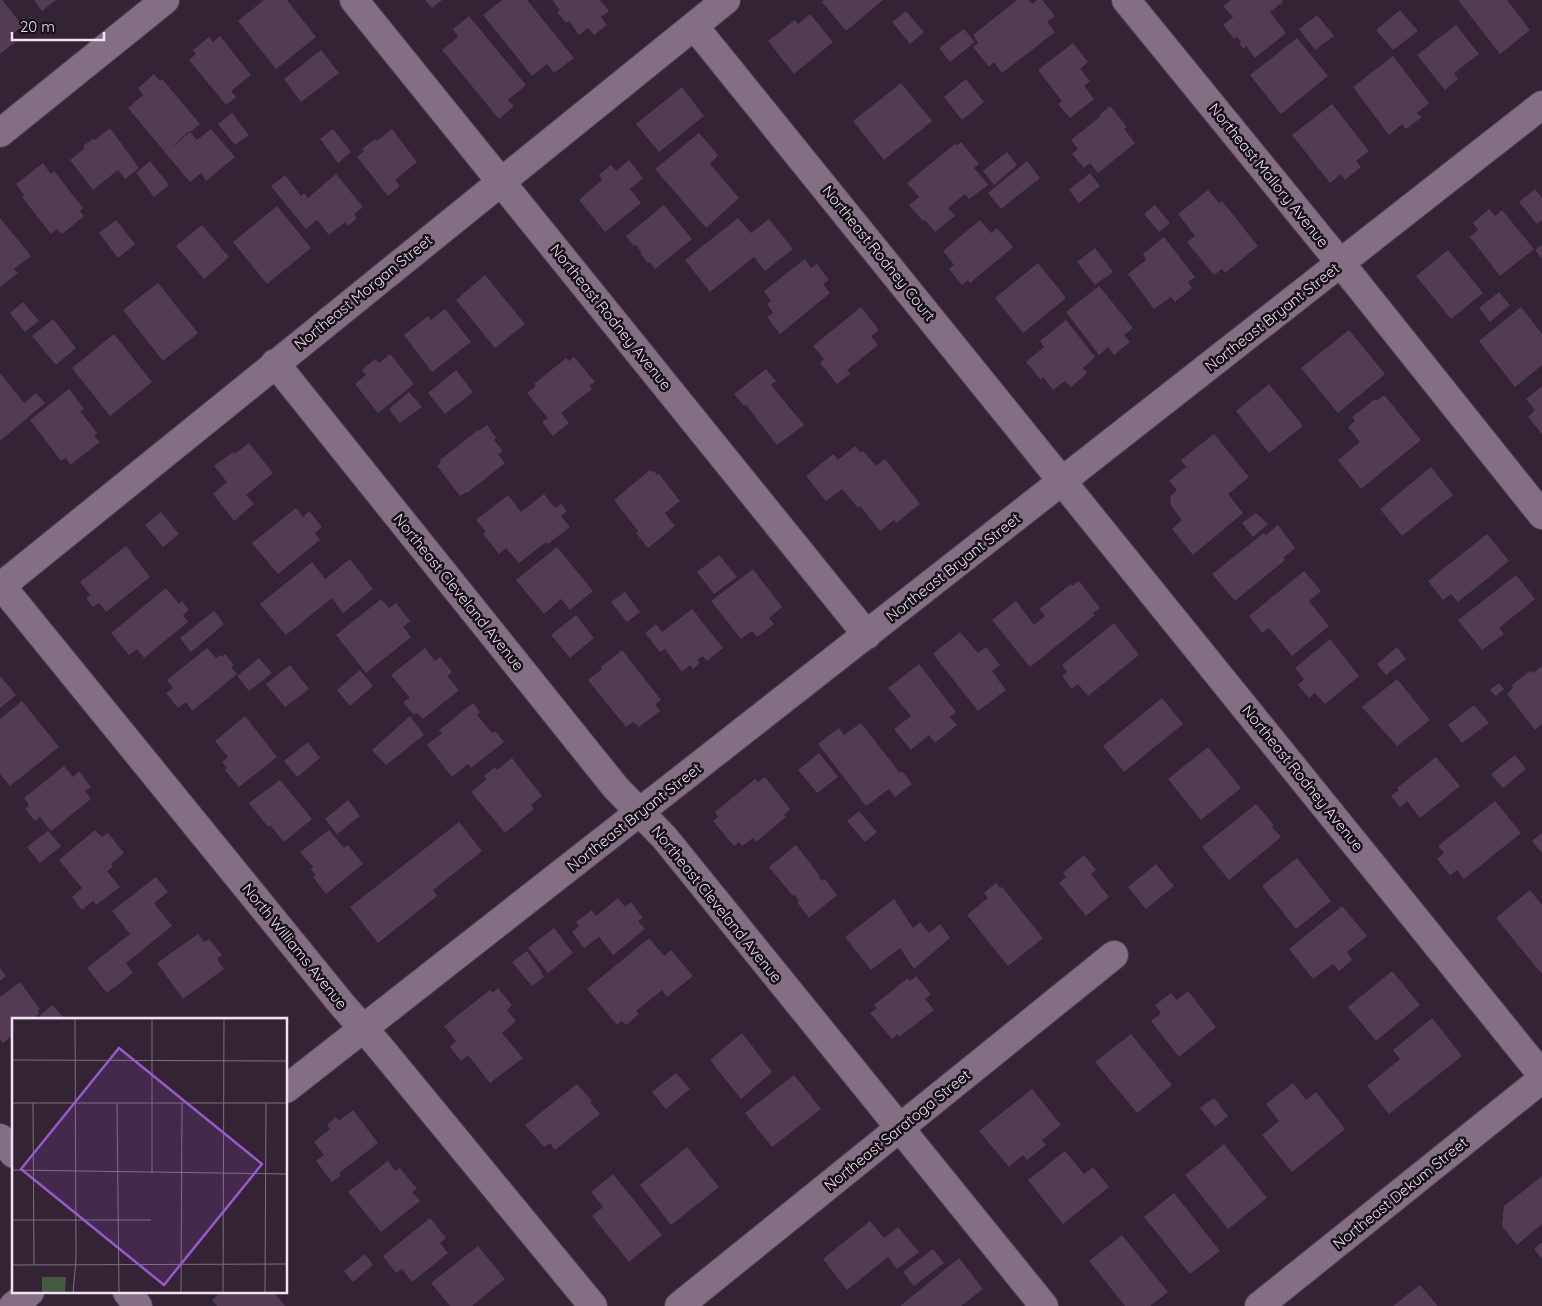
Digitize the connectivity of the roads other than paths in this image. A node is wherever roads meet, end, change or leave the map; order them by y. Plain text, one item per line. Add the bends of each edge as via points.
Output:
1 (165, 0) edge
2 (354, 0) edge
3 (726, 0) edge
4 (1126, 0) edge
5 (694, 26) junction
6 (1542, 105) edge
7 (0, 133) edge
8 (501, 181) junction
9 (1340, 263) junction
10 (275, 363) junction
11 (1063, 481) junction
12 (1542, 515) edge
13 (1, 586) edge
14 (867, 635) junction
15 (640, 813) junction
16 (1114, 954) dead end
17 (363, 1028) junction
18 (1542, 1075) edge
19 (1542, 1079) edge
20 (288, 1087) edge
21 (899, 1128) junction
22 (0, 1138) edge
23 (12, 1152) edge
24 (28, 1294) edge
25 (129, 1294) edge
26 (13, 1306) edge
27 (138, 1306) edge
28 (593, 1306) edge
29 (679, 1306) edge
30 (1044, 1306) edge
31 (1259, 1306) edge

1 - 7 street
2 - 8 street, Northeast Rodney Avenue
3 - 5 street, Northeast Morgan Street
4 - 9 street, Northeast Mallory Avenue
5 - 8 street, Northeast Morgan Street
5 - 11 street, Northeast Rodney Court
6 - 9 street, Northeast Bryant Street
8 - 10 street, Northeast Morgan Street
8 - 14 street, Northeast Rodney Avenue
9 - 11 street, Northeast Bryant Street
9 - 12 street, Northeast Mallory Avenue
10 - 13 street, Northeast Morgan Street
10 - 15 street, Northeast Cleveland Avenue via 616,788
11 - 14 street, Northeast Bryant Street
11 - 18 street, Northeast Rodney Avenue
13 - 17 street, North Williams Avenue
14 - 15 street, Northeast Bryant Street
15 - 17 street, Northeast Bryant Street
15 - 21 street, Northeast Cleveland Avenue via 664,837
16 - 21 street, Northeast Saratoga Street
17 - 20 street, Northeast Bryant Street
17 - 28 street, North Williams Avenue
19 - 31 street, Northeast Dekum Street
21 - 29 street, Northeast Saratoga Street
21 - 30 street, Northeast Cleveland Avenue
22 - 23 street
24 - 26 street
25 - 27 street

